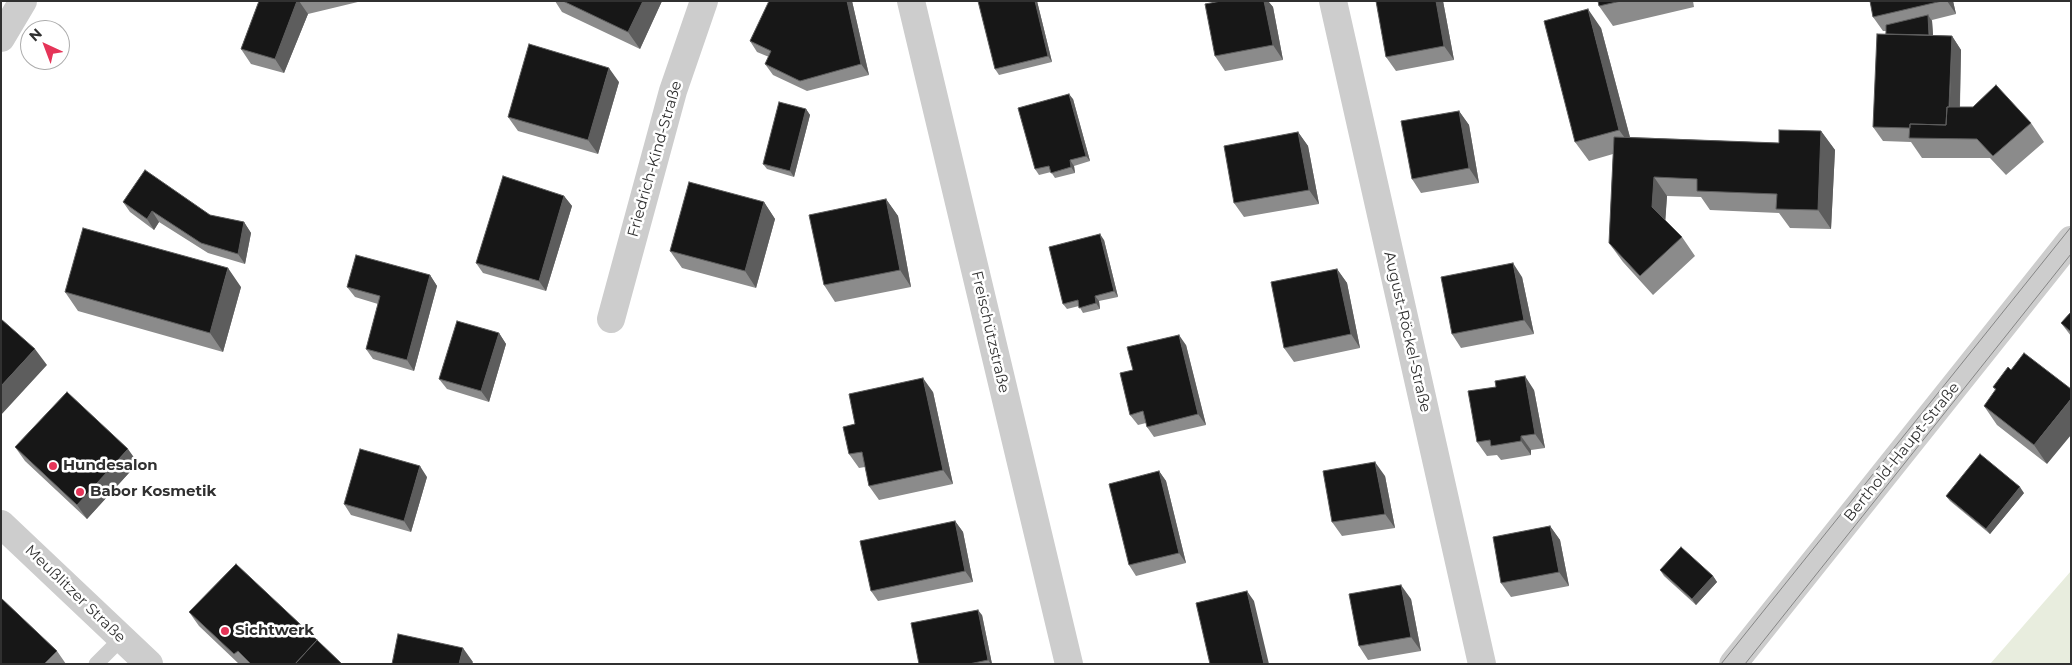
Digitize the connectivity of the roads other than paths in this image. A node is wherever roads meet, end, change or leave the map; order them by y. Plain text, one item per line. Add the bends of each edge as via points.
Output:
1 (23, 1) edge
2 (704, 1) edge
3 (911, 1) edge
4 (1332, 1) edge
5 (1, 38) edge
6 (2071, 240) edge
7 (611, 319) dead end
8 (1, 524) edge
9 (122, 638) junction
10 (96, 664) edge
11 (149, 664) edge
12 (1069, 664) edge
13 (1482, 664) edge
14 (1733, 664) edge

1 - 5 street
2 - 7 street, Friedrich-Kind-Straße via 673,91
3 - 12 street, Freischützstraße
4 - 13 street, August-Röckel-Straße
6 - 14 street, Berthold-Haupt-Straße
8 - 9 street, Meußlitzer Straße
9 - 10 lane
9 - 11 street, Meußlitzer Straße

